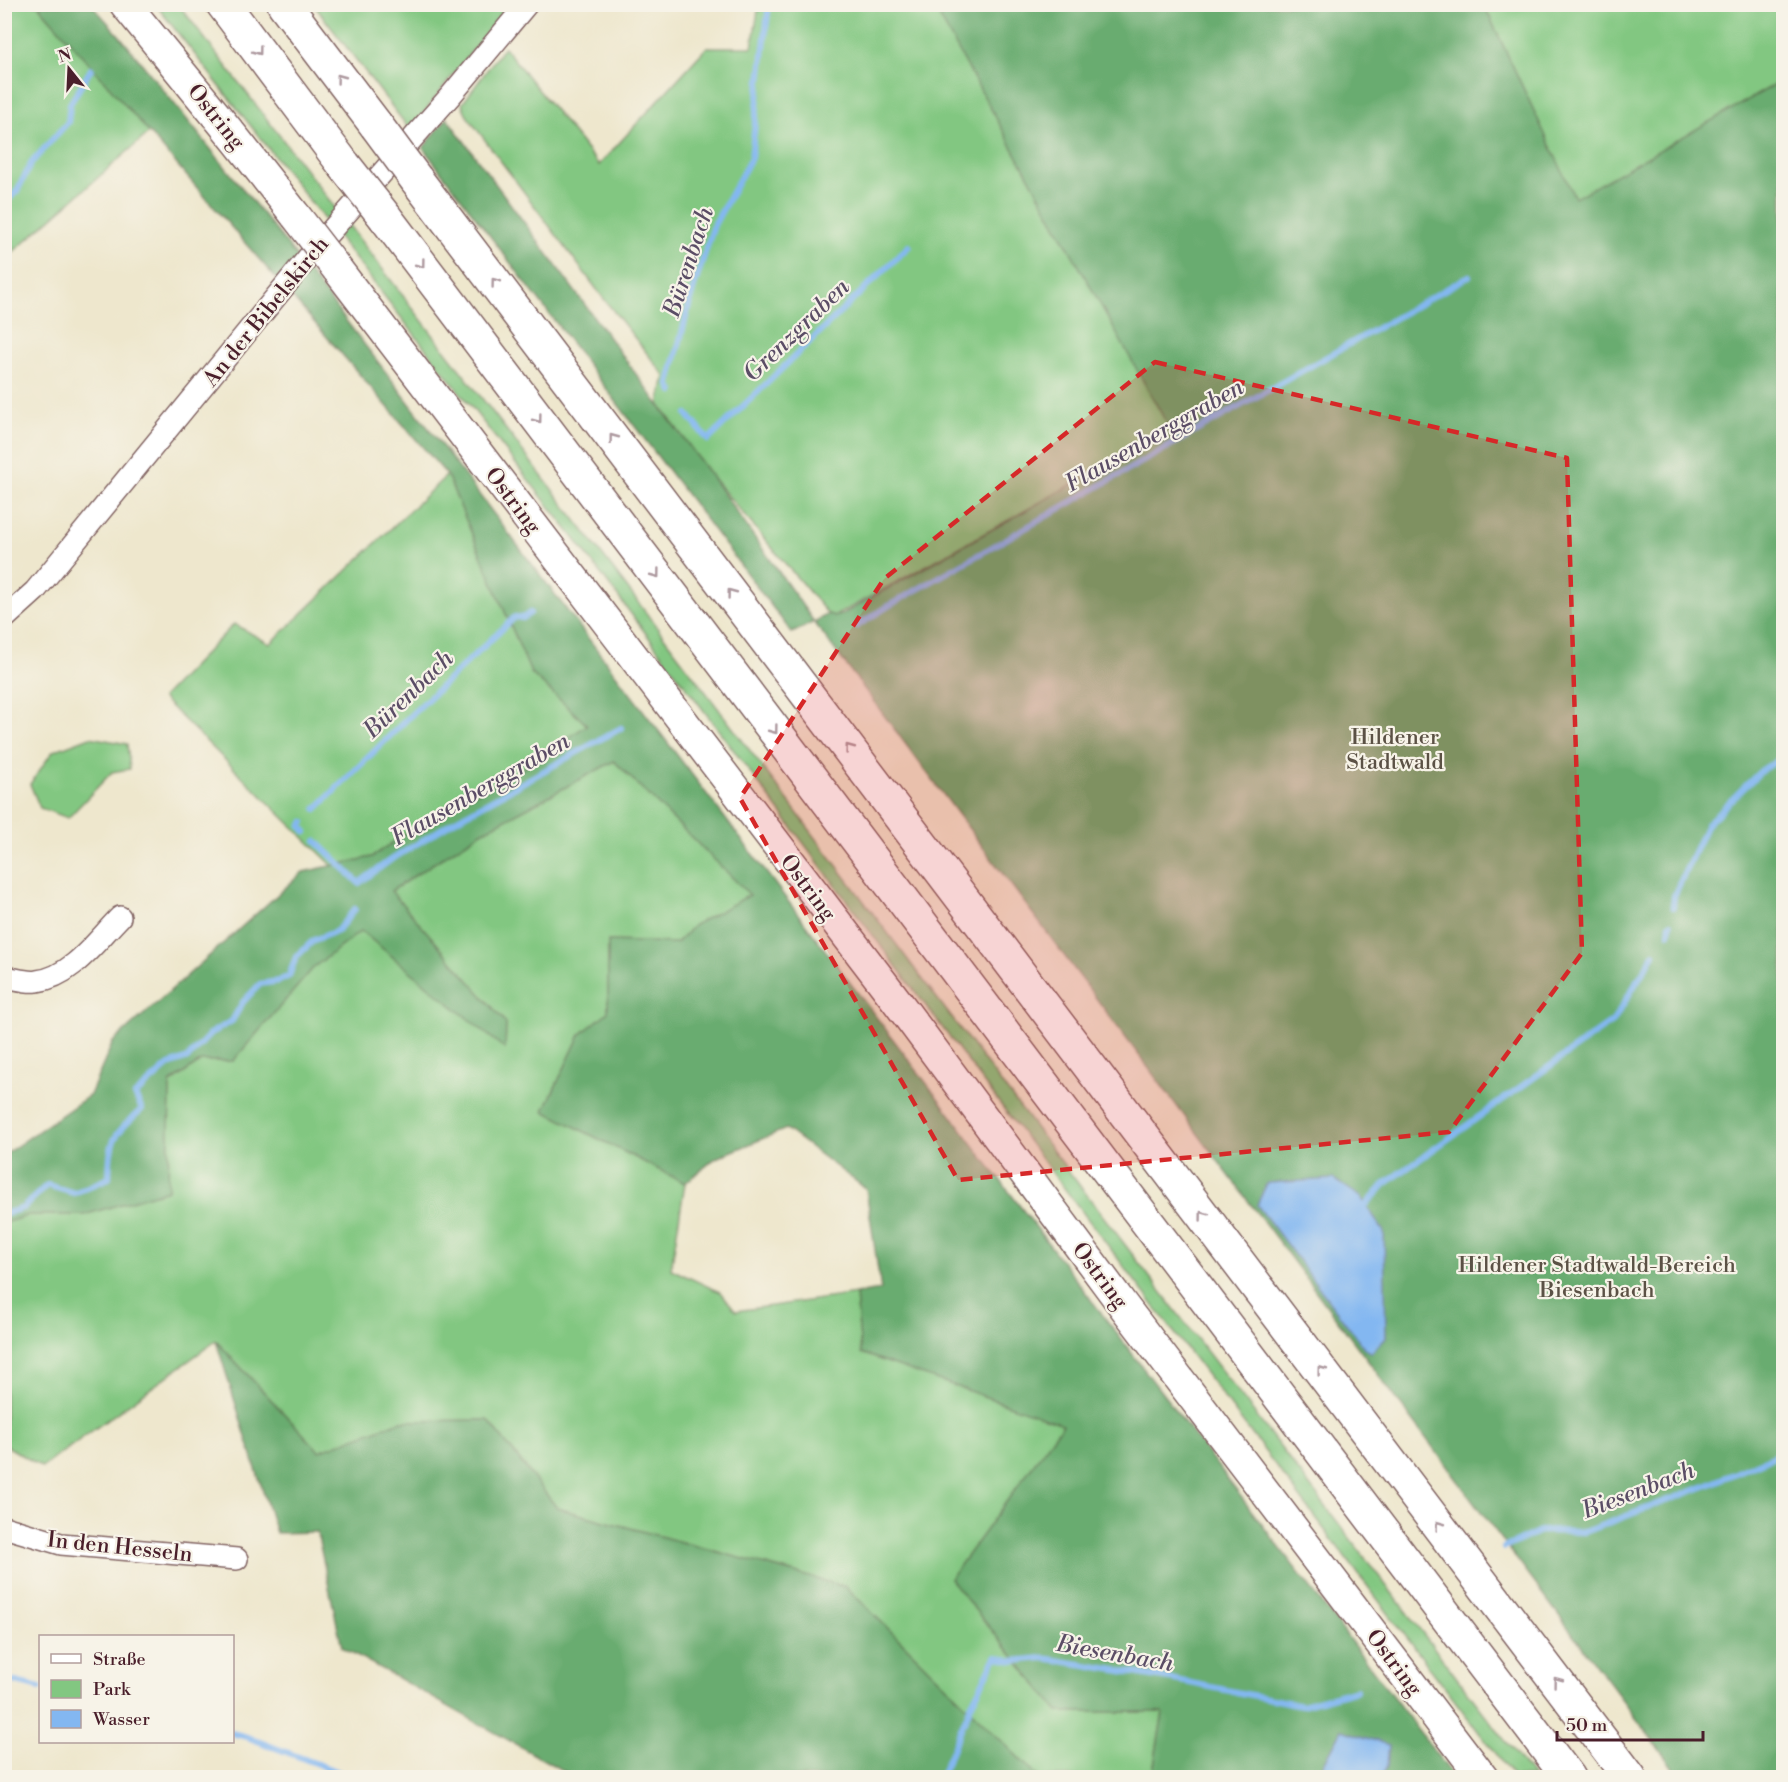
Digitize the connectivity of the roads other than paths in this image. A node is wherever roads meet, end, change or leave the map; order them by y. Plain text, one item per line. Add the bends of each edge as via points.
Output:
1 (125, 4) edge
2 (223, 4) edge
3 (284, 4) edge
4 (527, 4) edge
5 (4, 619) edge
6 (120, 917) dead end
7 (4, 977) edge
8 (4, 1527) edge
9 (237, 1558) dead end
10 (1483, 1778) edge
11 (1569, 1778) edge
12 (1630, 1778) edge

1 - 10 main road, Ostring, bridge via 337,269
2 -> 11 highway, bridge
12 -> 3 highway, bridge
4 - 5 street, An der Bibelskirch via 320,243 35,591
6 - 7 street via 73,964 56,975 36,982
8 - 9 street, In den Hesseln via 61,1544

